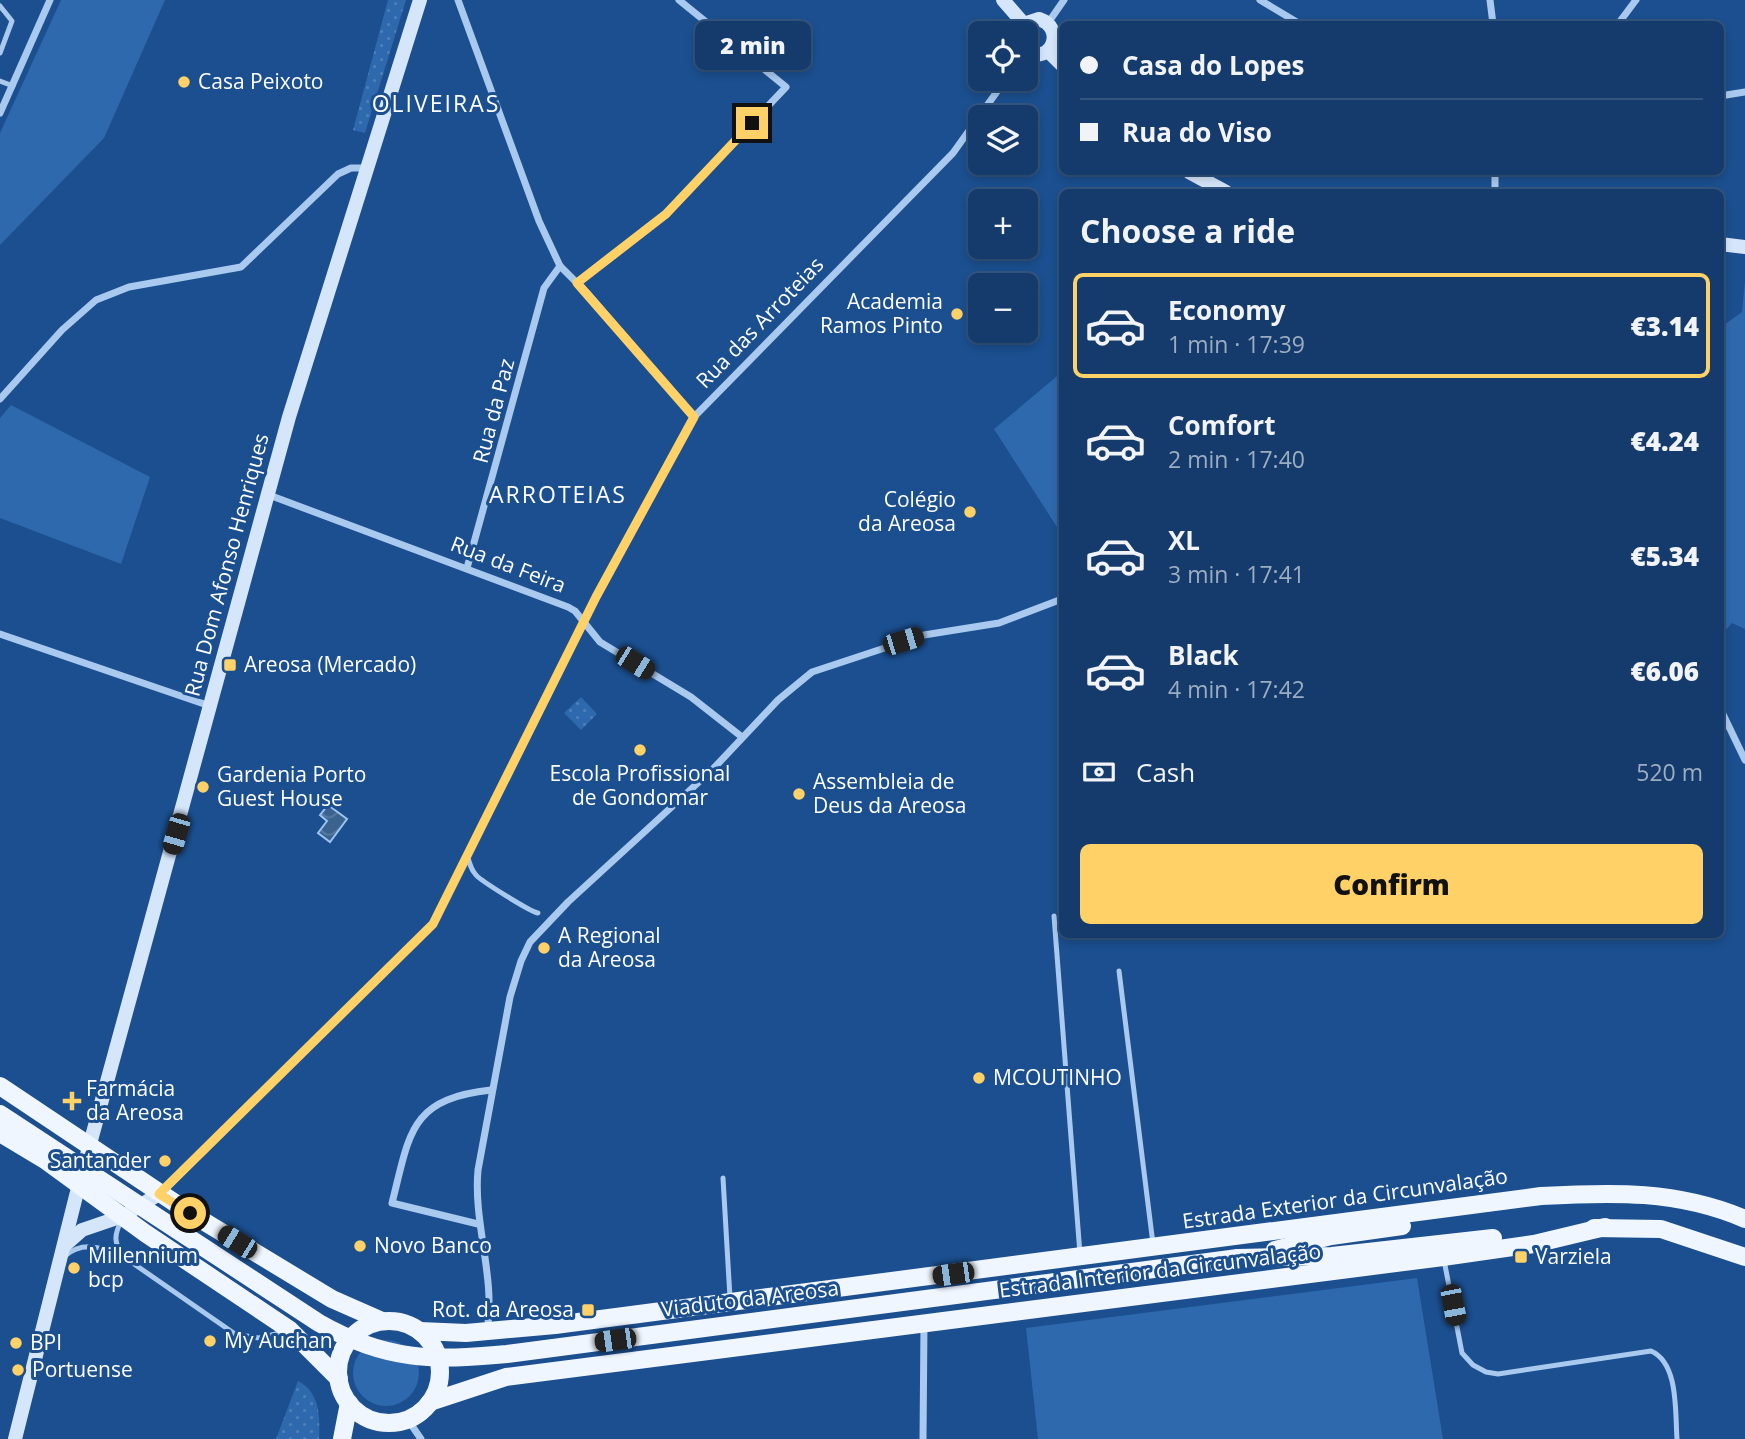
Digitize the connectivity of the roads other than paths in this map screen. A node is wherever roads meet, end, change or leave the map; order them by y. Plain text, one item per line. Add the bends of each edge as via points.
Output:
1 (50, 0) edge
2 (420, 0) edge
3 (458, 0) edge
4 (679, 0) edge
5 (1003, 0) edge
6 (1064, 0) edge
7 (1261, 0) edge
8 (1490, 0) edge
9 (1636, 0) edge
10 (0, 6) edge
11 (1016, 21) edge
12 (1035, 21) edge
13 (1295, 21) edge
14 (1493, 21) edge
15 (1620, 21) edge
16 (1048, 23) junction
17 (1048, 51) junction
18 (0, 53) edge
19 (1038, 55) edge
20 (1059, 62) edge
21 (0, 81) edge
22 (13, 86) junction
23 (997, 91) edge
24 (1745, 92) edge
25 (1724, 95) edge
26 (0, 113) edge
27 (367, 167) junction
28 (1195, 175) edge
29 (1220, 189) edge
30 (1724, 244) edge
31 (1745, 247) edge
32 (560, 266) junction
33 (577, 283) junction
34 (0, 399) edge
35 (694, 417) junction
36 (269, 495) junction
37 (467, 568) junction
38 (1059, 599) edge
39 (584, 621) junction
40 (0, 634) edge
41 (211, 706) junction
42 (1724, 716) edge
43 (742, 737) junction
44 (1745, 760) edge
45 (467, 854) junction
46 (538, 913) dead end
47 (1054, 916) dead end
48 (1119, 971) dead end
49 (0, 1086) edge
50 (491, 1090) junction
51 (0, 1114) edge
52 (66, 1130) junction
53 (0, 1133) edge
54 (89, 1146) junction
55 (45, 1160) junction
56 (723, 1178) dead end
57 (79, 1184) junction
58 (1616, 1192) junction
59 (159, 1194) junction
60 (123, 1216) junction
61 (1745, 1219) edge
62 (478, 1224) junction
63 (1605, 1227) junction
64 (64, 1245) junction
65 (1154, 1247) junction
66 (124, 1257) junction
67 (1081, 1257) junction
68 (1443, 1257) junction
69 (1745, 1257) edge
70 (1238, 1258) junction
71 (60, 1261) junction
72 (730, 1301) junction
73 (382, 1321) junction
74 (924, 1323) junction
75 (290, 1329) junction
76 (420, 1331) junction
77 (487, 1331) junction
78 (339, 1379) junction
79 (430, 1402) junction
80 (349, 1403) junction
81 (402, 1427) edge
82 (15, 1439) edge
83 (342, 1439) edge
84 (421, 1439) edge
85 (923, 1439) edge
86 (1677, 1439) edge

1 - 22 street
2 - 27 main road, Rua Dom Afonso Henriques
3 - 32 street
4 - 33 street via 786,87 666,214
5 - 11 main road
6 - 16 street
7 - 13 street
8 - 14 street
9 - 15 street
10 - 18 lane via 12,21
12 - 16 main road
16 - 17 main road via 1055,37
17 - 19 main road
17 - 20 main road
21 - 22 lane
22 - 26 street
23 - 35 street, Rua das Arroteias via 953,153
24 - 25 street
27 - 34 street via 351,167 338,174 241,267 129,287 96,300 62,330
27 - 36 main road, Rua Dom Afonso Henriques
28 - 29 main road
30 - 31 main road
32 - 33 street
32 - 37 street, Rua da Paz via 544,288
33 - 35 street
35 - 39 street, Rua das Arroteias
36 - 37 street, Rua da Feira
36 - 41 main road, Rua Dom Afonso Henriques
37 - 39 street, Rua da Feira via 568,607
38 - 43 street via 999,623 924,635 812,672
39 - 43 street, Rua da Feira via 600,642 691,698
39 - 45 street, Rua das Arroteias
40 - 41 street
41 - 54 main road, Rua Dom Afonso Henriques
42 - 44 street
43 - 50 street via 530,942 510,997
45 - 46 lane via 477,878
45 - 59 street, Rua das Arroteias via 433,924
47 - 67 lane
48 - 65 lane
49 - 52 main road
50 - 62 street via 475,1196
50 - 62 street via 461,1093 418,1119 409,1136 393,1203
51 - 70 main road, Viaduto da Areosa, bridge via 319,1323 362,1345 411,1357 507,1354
52 - 54 main road
52 - 55 main road via 65,1152
53 - 55 main road
54 - 57 main road, Rua Dom Afonso Henriques
54 - 59 main road
55 - 57 main road
56 - 72 lane
57 - 60 main road
57 - 64 main road, Rua Dom Afonso Henriques
58 - 61 main road, Estrada Exterior da Circunvalação via 1712,1205
58 - 65 main road, Estrada Exterior da Circunvalação via 1541,1196
58 - 70 main road, Estrada Exterior da Circunvalação via 1331,1237
59 - 60 main road
59 - 73 main road via 332,1299
60 - 64 main road via 82,1230
60 - 66 lane via 114,1234
60 - 75 main road
62 - 77 street via 488,1297
63 - 68 main road, Estrada Interior da Circunvalação via 1534,1244
63 - 69 main road, Estrada Interior da Circunvalação via 1661,1229
63 - 70 main road, Estrada Interior da Circunvalação via 1332,1256
64 - 71 main road, Rua Dom Afonso Henriques
65 - 67 main road, Estrada Exterior da Circunvalação
66 - 71 lane via 86,1246
66 - 75 lane via 235,1334 266,1338
67 - 72 main road, Estrada Exterior da Circunvalação
68 - 74 main road, Estrada Interior da Circunvalação
68 - 86 lane via 1462,1353 1473,1365 1498,1374 1650,1351 1664,1360 1671,1379
71 - 82 main road, Rua Dom Afonso Henriques
72 - 77 main road, Estrada Exterior da Circunvalação
73 - 76 main road
73 - 78 main road via 354,1335 345,1348
74 - 79 main road, Estrada Interior da Circunvalação via 506,1377
74 - 85 street
75 - 78 main road
76 - 77 main road, Estrada Exterior da Circunvalação
76 - 79 main road via 438,1357 438,1388
78 - 80 main road
79 - 81 main road
80 - 81 main road via 372,1420
80 - 83 main road
81 - 84 street

